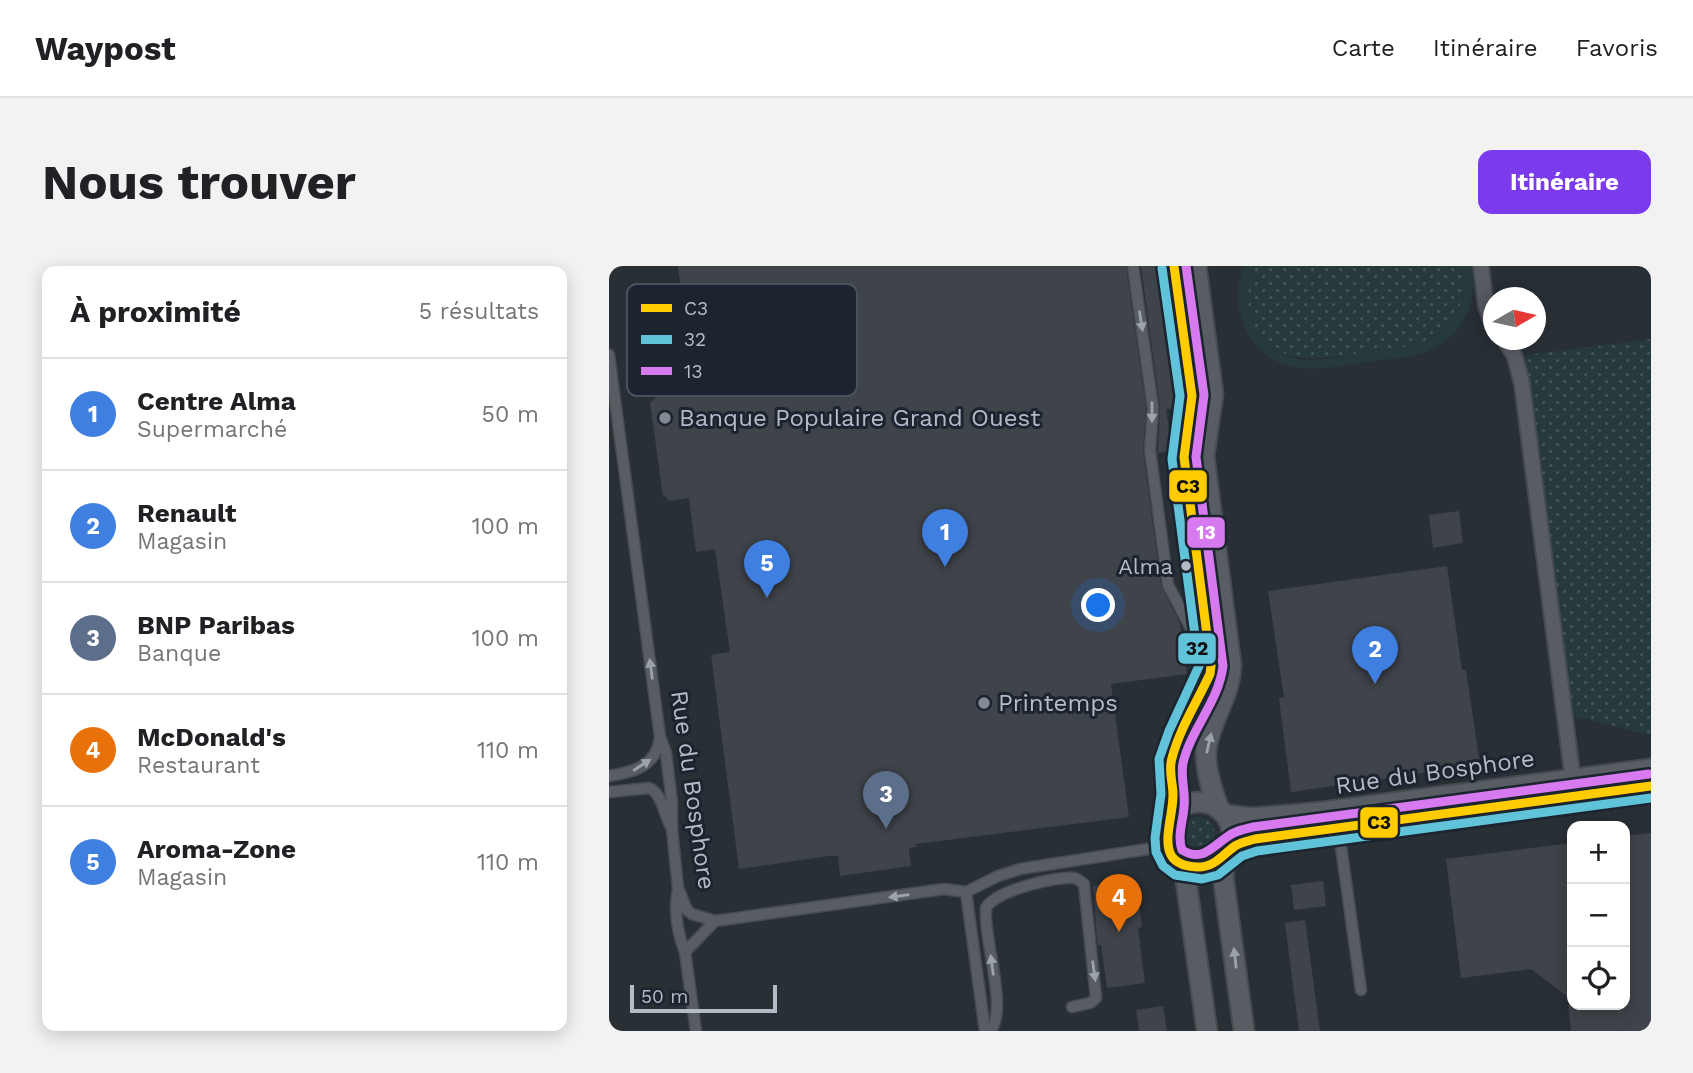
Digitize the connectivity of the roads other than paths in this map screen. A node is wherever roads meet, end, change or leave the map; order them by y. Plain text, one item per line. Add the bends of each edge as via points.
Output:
1 (1133, 266) edge
2 (1174, 266) edge
3 (1196, 266) edge
4 (1481, 266) edge
5 (1484, 287) edge
6 (1510, 350) edge
7 (609, 355) edge
8 (1211, 666) junction
9 (660, 737) junction
10 (1651, 769) edge
11 (609, 776) edge
12 (1651, 786) edge
13 (1574, 787) junction
14 (609, 792) edge
15 (1223, 812) junction
16 (1171, 815) junction
17 (1337, 819) junction
18 (672, 829) junction
19 (1167, 846) junction
20 (1228, 853) junction
21 (1181, 864) junction
22 (678, 888) junction
23 (966, 892) junction
24 (715, 921) junction
25 (685, 952) junction
26 (1361, 990) dead end
27 (1072, 1007) dead end
28 (696, 1031) edge
29 (985, 1031) edge
30 (991, 1031) edge
31 (1207, 1031) edge
32 (1244, 1031) edge

1 -> 8 lane via 1153,408 1150,450 1168,585
2 - 8 street via 1192,396 1184,457
15 -> 3 street via 1213,793 1207,746 1225,699 1231,665 1204,456 1213,394
4 - 5 street
6 - 13 street via 1522,384
9 -> 7 lane, Rue du Bosphore
8 - 16 street via 1170,761
11 -> 9 lane via 649,762
9 - 18 lane, Rue du Bosphore via 668,767
10 - 13 street, Rue du Bosphore
12 - 13 street, Rue du Bosphore
13 - 17 street, Rue du Bosphore
14 - 18 lane via 654,789
15 - 16 street via 1207,803 1193,803
15 - 17 street, Rue du Bosphore via 1253,818
15 - 20 street via 1232,831
16 - 19 street
17 - 20 street, Rue du Bosphore via 1243,842
17 - 26 lane
18 - 22 lane, Rue du Bosphore
19 - 21 street
19 - 23 lane, Rue du Bosphore via 1020,869
20 - 21 street via 1214,865
32 -> 20 street via 1223,876
21 - 31 street
22 - 24 lane, Rue du Bosphore via 687,910
22 - 25 lane via 677,916
23 -> 24 lane, Rue du Bosphore via 944,889
23 - 29 lane
24 - 25 lane
25 - 28 lane
30 -> 27 lane via 997,1002 986,908 994,898 1029,885 1073,878 1084,884 1096,998

